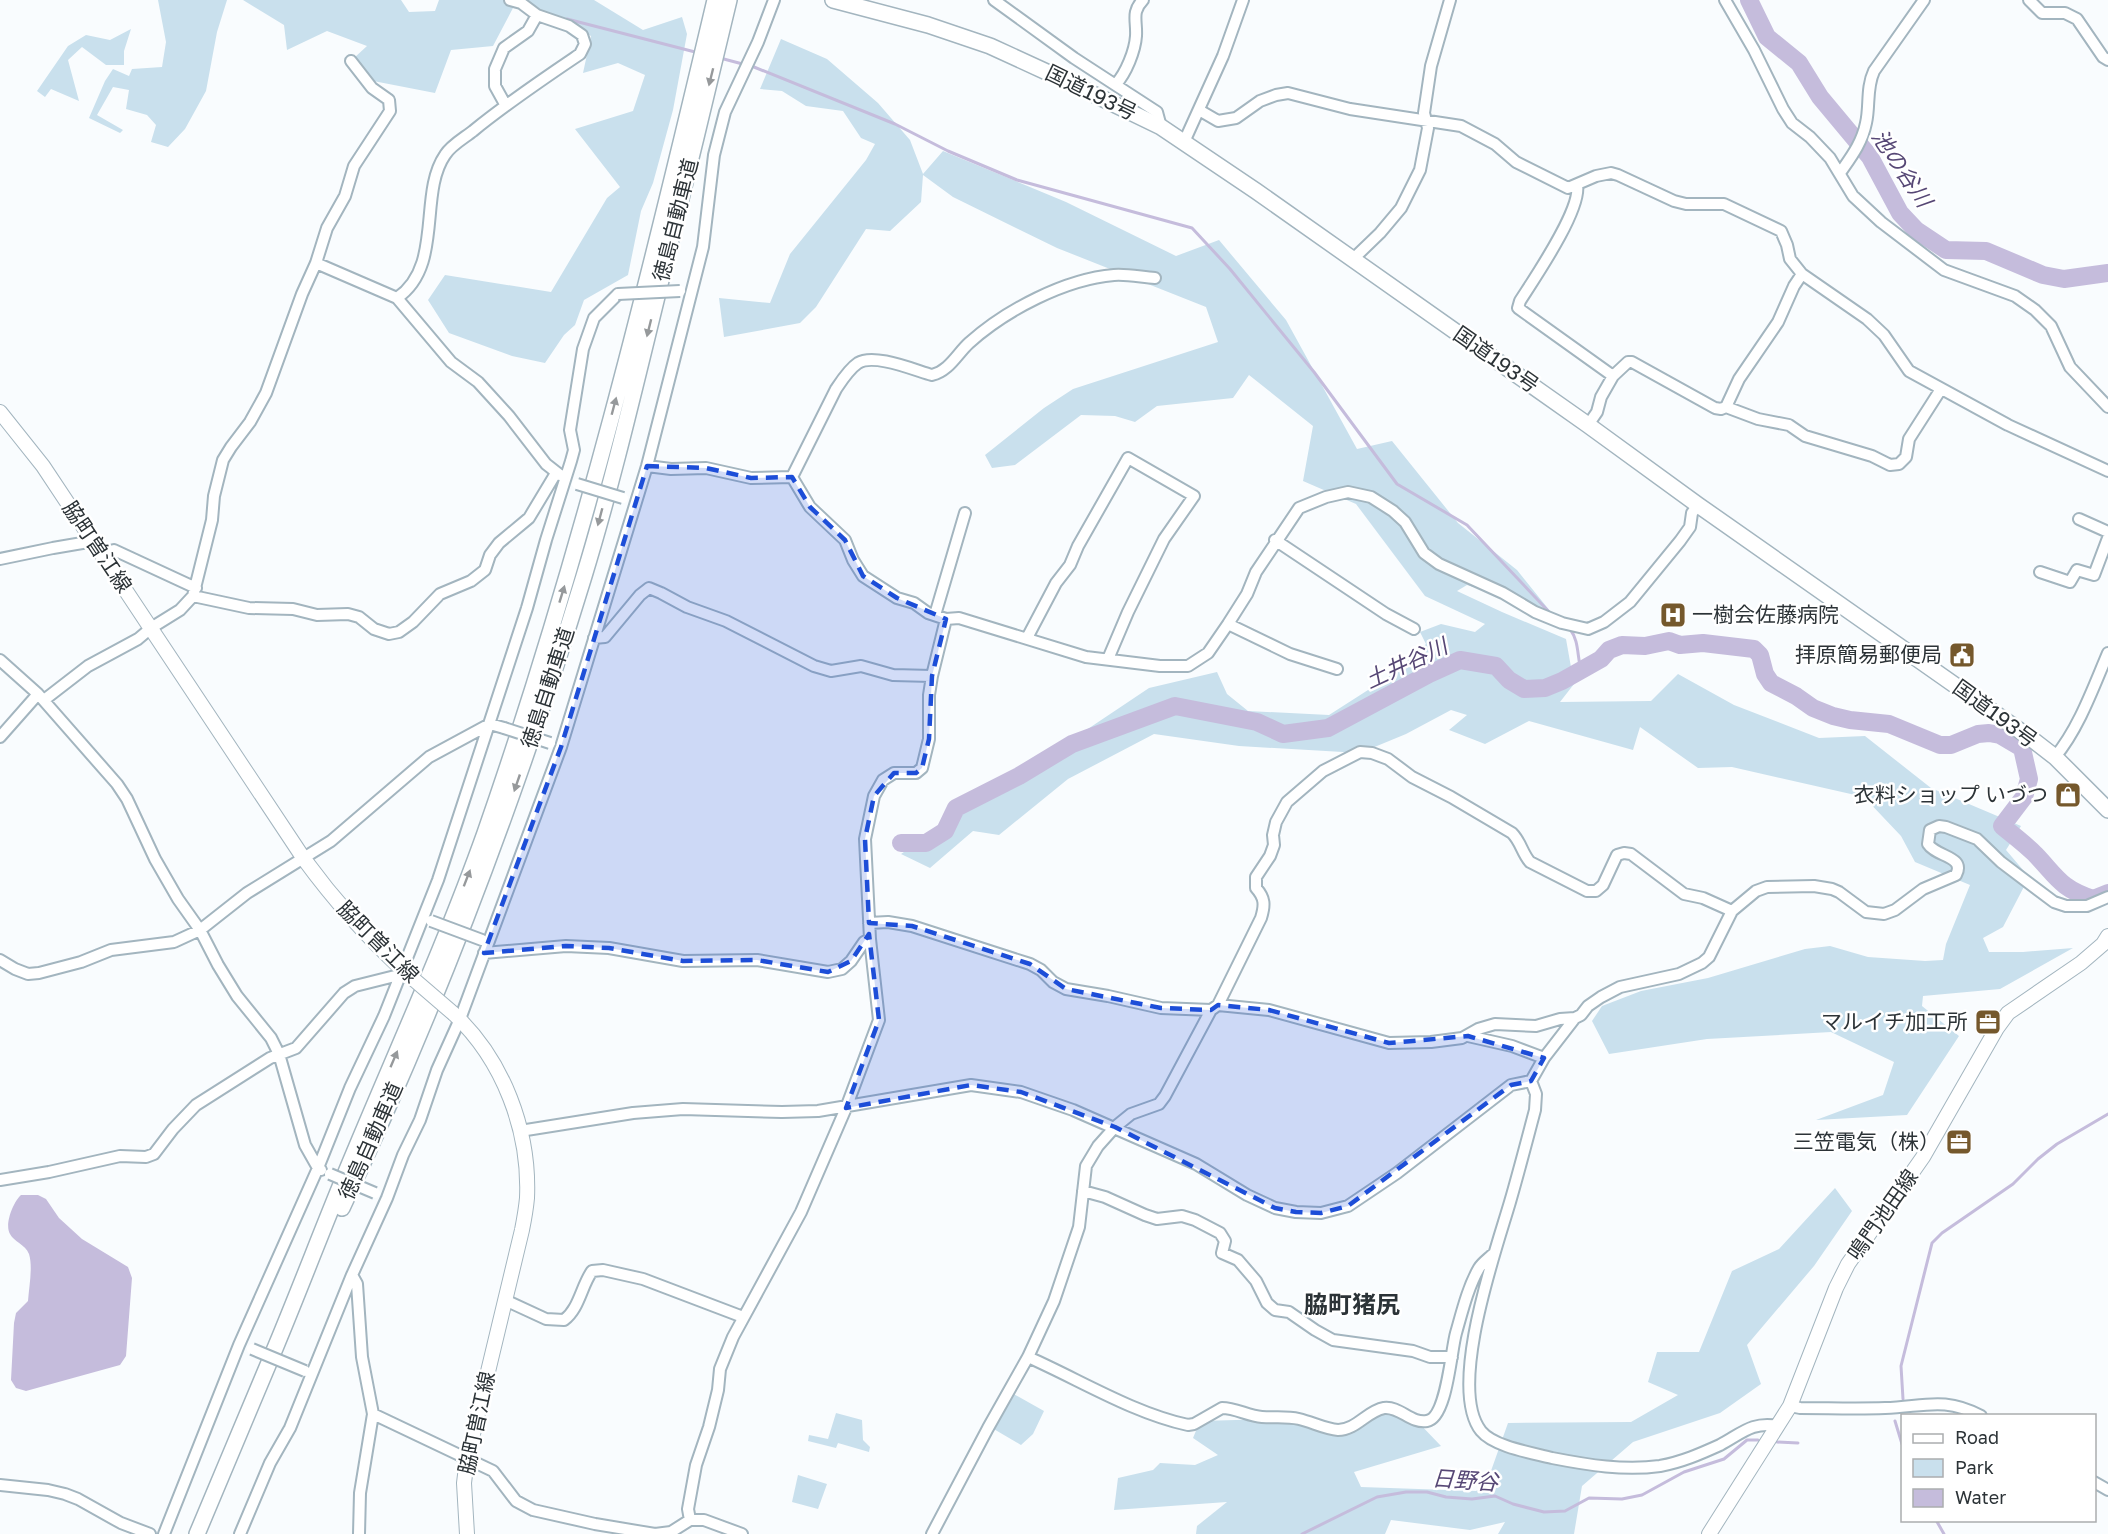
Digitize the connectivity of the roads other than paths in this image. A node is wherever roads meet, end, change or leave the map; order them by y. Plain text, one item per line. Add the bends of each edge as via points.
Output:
1 (510, 0) edge
2 (704, 0) edge
3 (715, 0) edge
4 (731, 0) edge
5 (774, 0) edge
6 (833, 0) edge
7 (994, 0) edge
8 (1143, 0) edge
9 (1243, 0) edge
10 (1449, 0) edge
11 (1725, 0) edge
12 (1924, 0) edge
13 (2029, 0) edge
14 (537, 15) junction
15 (2108, 60) edge
16 (351, 61) dead end
17 (1116, 84) junction
18 (505, 104) junction
19 (1199, 110) junction
20 (1427, 122) junction
21 (1161, 127) junction
22 (1184, 142) junction
23 (679, 153) junction
24 (1840, 173) junction
25 (1577, 185) junction
26 (1352, 260) junction
27 (316, 263) junction
28 (1802, 274) junction
29 (1155, 278) dead end
30 (691, 292) junction
31 (397, 298) junction
32 (1613, 376) junction
33 (1941, 389) junction
34 (1726, 407) junction
35 (2108, 407) edge
36 (0, 412) edge
37 (1588, 425) junction
38 (647, 466) junction
39 (2108, 471) edge
40 (556, 473) junction
41 (792, 477) junction
42 (566, 479) junction
43 (637, 502) junction
44 (1698, 505) junction
45 (965, 513) dead end
46 (2079, 519) dead end
47 (2108, 532) edge
48 (2108, 538) edge
49 (1275, 540) junction
50 (98, 547) junction
51 (0, 560) edge
52 (2040, 572) dead end
53 (195, 592) junction
54 (934, 615) junction
55 (946, 620) junction
56 (1228, 624) junction
57 (151, 628) junction
58 (1414, 629) dead end
59 (594, 638) junction
60 (1027, 638) junction
61 (2108, 653) edge
62 (0, 660) edge
63 (1108, 660) junction
64 (1337, 669) dead end
65 (932, 676) junction
66 (41, 698) junction
67 (490, 724) junction
68 (0, 736) edge
69 (561, 747) junction
70 (2055, 757) junction
71 (2108, 810) edge
72 (304, 859) junction
73 (2108, 897) edge
74 (1732, 911) junction
75 (427, 919) junction
76 (869, 923) junction
77 (200, 930) junction
78 (2108, 936) edge
79 (870, 939) junction
80 (485, 945) junction
81 (0, 960) edge
82 (401, 972) junction
83 (1215, 1007) junction
84 (457, 1016) junction
85 (1575, 1018) junction
86 (1468, 1036) junction
87 (279, 1054) junction
88 (1544, 1058) junction
89 (1531, 1081) junction
90 (846, 1108) junction
91 (1115, 1127) junction
92 (520, 1131) junction
93 (318, 1168) junction
94 (0, 1180) edge
95 (1083, 1191) junction
96 (387, 1198) junction
97 (1492, 1255) junction
98 (352, 1275) junction
99 (505, 1300) junction
100 (743, 1317) junction
101 (238, 1345) junction
102 (276, 1346) junction
103 (1028, 1357) junction
104 (1452, 1357) junction
105 (309, 1372) junction
106 (1790, 1406) junction
107 (373, 1414) junction
108 (1977, 1414) edge
109 (1778, 1426) junction
110 (468, 1459) junction
111 (0, 1485) edge
112 (690, 1520) junction
113 (150, 1534) edge
114 (164, 1534) edge
115 (197, 1534) edge
116 (240, 1534) edge
117 (359, 1534) edge
118 (467, 1534) edge
119 (742, 1534) edge
120 (932, 1534) edge
121 (1709, 1534) edge

1 - 14 street
2 - 23 highway
3 - 23 highway, 徳島自動車道
4 -> 102 highway, 徳島自動車道 via 633,394 585,573 537,724 448,964 358,1173
5 - 30 street via 725,112 714,155 703,247
6 - 21 highway, 国道193号 via 990,46
7 - 17 street
8 - 17 street via 1134,12 1136,36 1122,78
9 - 19 street
10 - 20 street via 1431,66 1424,113
11 - 24 street via 1792,123 1810,137
12 - 24 street via 1869,81 1867,122 1859,145
13 - 15 street via 2042,13 2066,13 2077,19
14 - 18 street via 528,31 504,48 495,69 495,86
14 - 18 street via 569,26 582,34 585,44 580,54
16 - 27 street via 372,88 389,100 390,111 354,166
17 - 21 street via 1157,112
18 - 31 street via 445,153 437,173 422,266 405,293
19 - 20 street via 1218,121 1236,118 1260,102 1288,93 1350,109
19 - 22 street
20 - 25 street via 1461,126 1482,135 1516,162 1559,185
20 - 26 street via 1420,170 1401,208
21 - 22 highway, 国道193号
22 - 26 highway, 国道193号
102 -> 23 highway, 徳島自動車道 via 441,948 523,720 573,557
24 - 35 street via 1853,196 1944,270 2015,296 2035,310 2051,326 2070,367
25 - 28 street via 1611,173 1674,201 1724,204 1781,231 1790,258
25 - 32 street via 1577,200 1518,308
26 - 37 highway, 国道193号
27 - 31 street
27 - 53 street via 266,393 223,460
28 - 33 street via 1867,320 1884,335 1909,370
28 - 34 street
29 - 41 street via 1113,275 1079,281 1052,292 997,322 969,343 941,373 932,375 872,359 858,363 836,389
30 - 38 street
30 - 42 street, bridge via 618,294 594,318 583,349 570,430 574,450
31 - 40 street via 451,362 478,382 509,416
32 - 34 street via 1632,362 1715,408
32 - 37 street
33 - 34 street via 1910,439 1906,458 1890,465 1805,436 1789,425
33 - 39 street via 2008,426
36 - 50 main road, 脇町曽江線 via 43,466
37 - 44 highway, 国道193号
38 - 41 street via 706,468 751,478
38 - 43 street
40 - 42 street
40 - 53 street via 529,518 490,555 485,570 471,581 440,594 399,632 374,630 359,617 348,614 249,608
41 - 54 street via 810,507 845,540 863,576
42 - 43 street, bridge
42 - 67 street
43 - 59 street
44 - 49 street via 1680,541 1630,602 1588,629 1535,612 1439,564 1424,553 1405,522 1371,497 1348,492 1313,501 1299,508
44 - 70 highway, 国道193号
45 - 54 street
46 - 47 street
48 - 52 street via 2094,575 2077,570 2070,582
49 - 56 street
49 - 58 street
50 - 51 street via 53,548
50 - 53 street via 114,550
50 - 57 main road, 脇町曽江線
53 - 57 street via 180,610
54 - 55 street
55 - 60 street via 959,618
55 - 65 street
56 - 63 street via 1208,653 1188,666
56 - 64 street via 1297,657
57 - 66 street
57 - 72 main road, 脇町曽江線
59 - 65 street via 605,637 649,588 726,621 814,666 831,671 861,666 893,675
59 - 69 street
60 - 63 street
60 - 63 street via 1128,458 1194,496 1164,539
61 - 70 street via 2085,706
62 - 66 street
65 - 76 street via 929,739 922,768 916,773 894,773 874,796 865,839
66 - 68 street
66 - 77 street via 122,792 155,859
67 - 69 street, bridge
67 - 72 street via 429,757 331,841
67 - 75 street
69 - 80 street
70 - 71 highway, 国道193号
72 - 77 street via 247,893
72 - 82 main road, 脇町曽江線 via 336,902
73 - 74 street via 2087,906 2054,902 1977,839 1939,826 1930,830 1928,844 1957,862 1956,876 1923,889 1895,910 1884,914 1866,912 1839,892 1814,886 1767,886
74 - 83 street via 1684,894 1631,854 1624,853 1617,855 1603,885 1596,891 1587,891 1530,862 1512,833 1412,777 1388,759 1360,752 1323,771 1287,802 1276,822 1270,856 1256,877 1256,888 1265,905 1261,918
74 - 85 street via 1709,957 1702,963 1679,974 1620,987
75 - 80 street, bridge
75 - 82 street
76 - 79 street
76 - 83 street via 912,926 1030,964 1066,989 1161,1008
77 - 81 street via 174,942 111,950 81,962 28,974
77 - 87 street via 237,996
78 - 106 main road, 鳴門池田線 via 2081,963 2008,1013 1997,1029 1923,1157 1848,1264
79 - 80 street via 842,969 828,972 757,960 683,961 598,948
79 - 90 street via 879,1020
80 - 84 street
82 - 84 main road, 脇町曽江線, bridge
82 - 87 street via 344,993 296,1048
82 - 93 street
83 - 86 street via 1269,1010 1389,1043
83 - 91 street via 1159,1104 1131,1114
84 - 92 main road, 脇町曽江線 via 477,1037 498,1071
84 - 96 street
85 - 86 street via 1536,1026 1496,1024
85 - 88 street
86 - 88 street
87 - 93 street via 306,1145
87 - 94 street via 196,1105 154,1154 120,1156
88 - 89 street
89 - 91 street via 1511,1085 1348,1206 1322,1213 1275,1208 1196,1164
89 - 97 street via 1536,1094 1535,1110
90 - 91 street via 971,1085 1021,1092
90 - 92 street via 782,1112 683,1108
90 - 100 street via 801,1212
91 - 95 street via 1086,1166
92 - 99 main road, 脇町曽江線 via 527,1198
93 - 96 street, bridge
93 - 101 street
95 - 103 street via 1079,1227 1062,1283
95 - 104 street via 1157,1219 1182,1216 1220,1233 1225,1241 1222,1254 1238,1260 1275,1310 1289,1312 1333,1340 1430,1357
96 - 98 street
97 - 104 street via 1480,1266 1469,1290
97 - 109 street via 1470,1374 1471,1403 1481,1431 1498,1443 1579,1463 1631,1469 1683,1461 1750,1427
98 - 105 street
98 - 107 street via 357,1284 362,1357
99 - 100 street via 546,1319 564,1320 572,1314 592,1271 603,1270 643,1279
99 - 110 main road, 脇町曽江線
100 - 112 street via 720,1369 709,1427 696,1465 688,1509
101 - 105 street, bridge
101 - 114 street
102 - 115 highway, 徳島自動車道
103 - 104 street via 1163,1420 1194,1424 1214,1411 1229,1408 1254,1416 1300,1419 1341,1430 1385,1408 1417,1420 1434,1418 1441,1406
103 - 120 street
105 - 116 street via 290,1428 270,1463
106 - 108 street via 1873,1408 1935,1402
106 - 109 main road, 鳴門池田線
107 - 110 street
107 - 117 street via 360,1493
109 - 121 main road, 鳴門池田線
110 - 112 street via 493,1471 516,1501 533,1510 655,1534 671,1532
110 - 118 main road, 脇町曽江線
111 - 113 street via 64,1494
112 - 119 street via 704,1520

